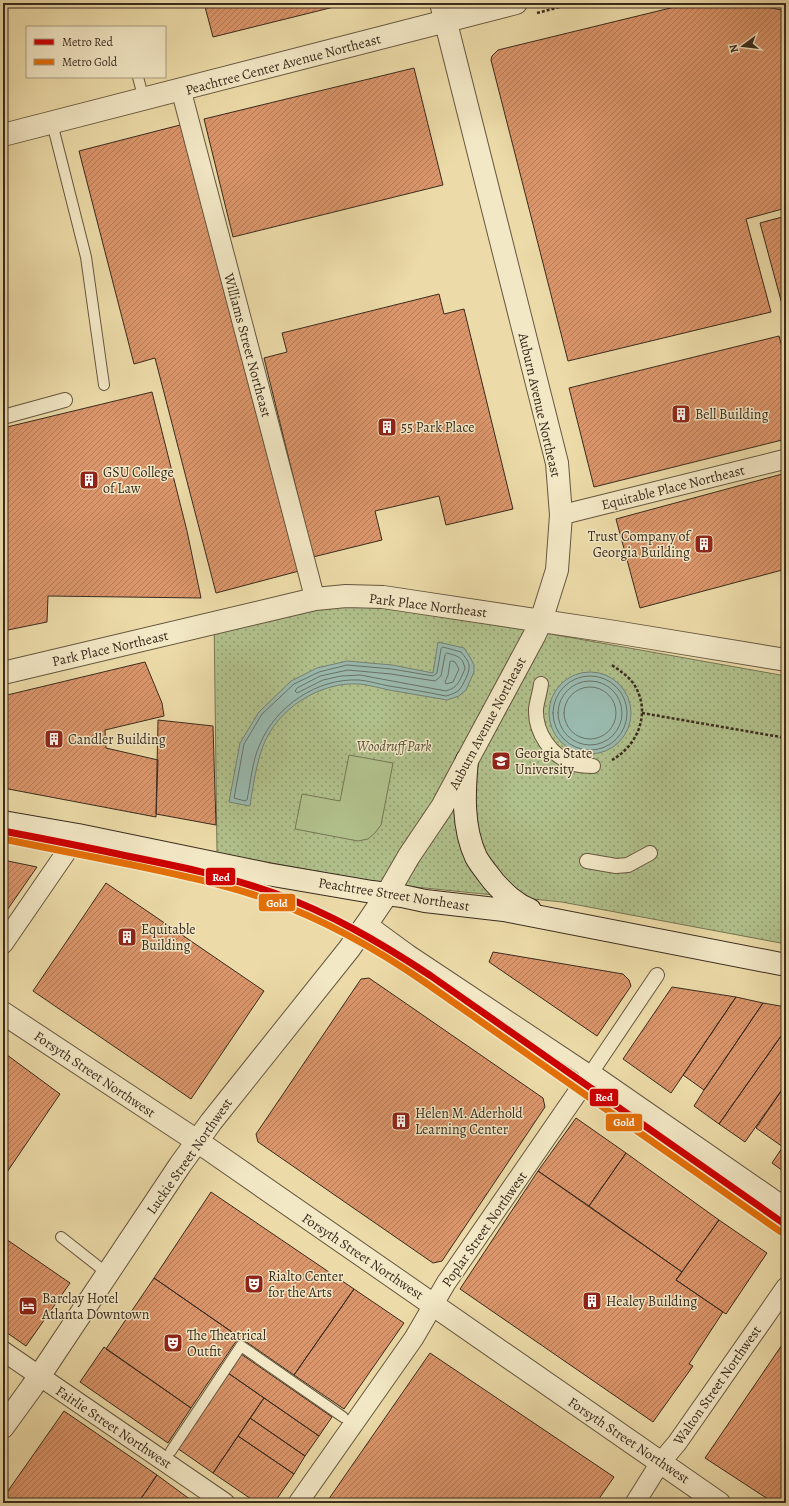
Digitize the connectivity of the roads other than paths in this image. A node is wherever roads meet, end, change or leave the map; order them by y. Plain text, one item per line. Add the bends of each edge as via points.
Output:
1 (516, 3) edge
2 (444, 12) edge
3 (138, 78) edge
4 (181, 90) junction
5 (144, 100) junction
6 (52, 123) junction
7 (3, 135) edge
8 (104, 385) dead end
9 (64, 400) dead end
10 (3, 417) edge
11 (786, 459) edge
12 (561, 515) junction
13 (315, 599) junction
14 (541, 621) junction
15 (786, 660) edge
16 (3, 673) edge
17 (541, 684) dead end
18 (467, 760) junction
19 (593, 766) road end
20 (3, 822) edge
21 (78, 835) junction
22 (650, 853) dead end
23 (587, 861) dead end
24 (386, 894) junction
25 (548, 918) junction
26 (368, 922) junction
27 (3, 944) edge
28 (786, 965) edge
29 (657, 975) dead end
30 (3, 1013) edge
31 (591, 1073) junction
32 (197, 1141) junction
33 (786, 1208) edge
34 (61, 1237) dead end
35 (108, 1274) junction
36 (786, 1287) edge
37 (433, 1304) junction
38 (3, 1351) edge
39 (38, 1376) junction
40 (343, 1417) dead end
41 (5, 1421) edge
42 (171, 1451) dead end
43 (660, 1463) junction
44 (225, 1503) edge
45 (298, 1503) edge
46 (635, 1503) edge
47 (719, 1503) edge

1 - 2 street, Peachtree Center Avenue Northeast
2 - 4 street, Peachtree Center Avenue Northeast
2 - 12 street, Auburn Avenue Northeast via 556,463
3 - 5 lane
4 - 5 street, Peachtree Center Avenue Northeast
4 - 13 street, Williams Street Northeast
5 - 6 street, Peachtree Center Avenue Northeast
6 - 7 street, Peachtree Center Avenue Northeast
6 - 8 lane via 86,257
9 - 10 street
11 - 12 street, Equitable Place Northeast
12 - 14 street, Auburn Avenue Northeast via 557,570
13 - 14 street, Park Place Northeast via 346,596 383,597
13 - 16 street, Park Place Northeast
14 - 15 street, Park Place Northeast
14 - 18 street, Auburn Avenue Northeast
17 - 19 street via 536,709 538,727 546,743 558,756 574,764
18 - 24 street, Auburn Avenue Northeast via 442,807
18 - 25 street via 465,804 476,857 485,871 518,905
20 - 21 street, Peachtree Street Northeast
21 - 24 street, Peachtree Street Northeast via 267,874
21 - 27 street
22 - 23 street via 628,865 616,866
24 - 25 street, Peachtree Street Northeast
24 - 26 street, Luckie Street Northwest
25 - 28 street, Peachtree Street Northeast
26 - 31 street via 416,957
26 - 32 street, Luckie Street Northwest
29 - 31 street, Poplar Street Northwest
30 - 32 street, Forsyth Street Northwest
31 - 33 street
31 - 37 street, Poplar Street Northwest
32 - 35 street, Luckie Street Northwest
32 - 37 street, Forsyth Street Northwest
34 - 35 lane
35 - 39 street, Luckie Street Northwest
36 - 43 street, Walton Street Northwest via 677,1444
37 - 43 street, Forsyth Street Northwest
37 - 45 street, Poplar Street Northwest via 414,1338
38 - 39 street, Fairlie Street Northwest
39 - 41 street, Luckie Street Northwest
39 - 44 street, Fairlie Street Northwest
40 - 42 lane via 241,1346
43 - 46 street, Walton Street Northwest
43 - 47 street, Forsyth Street Northwest

